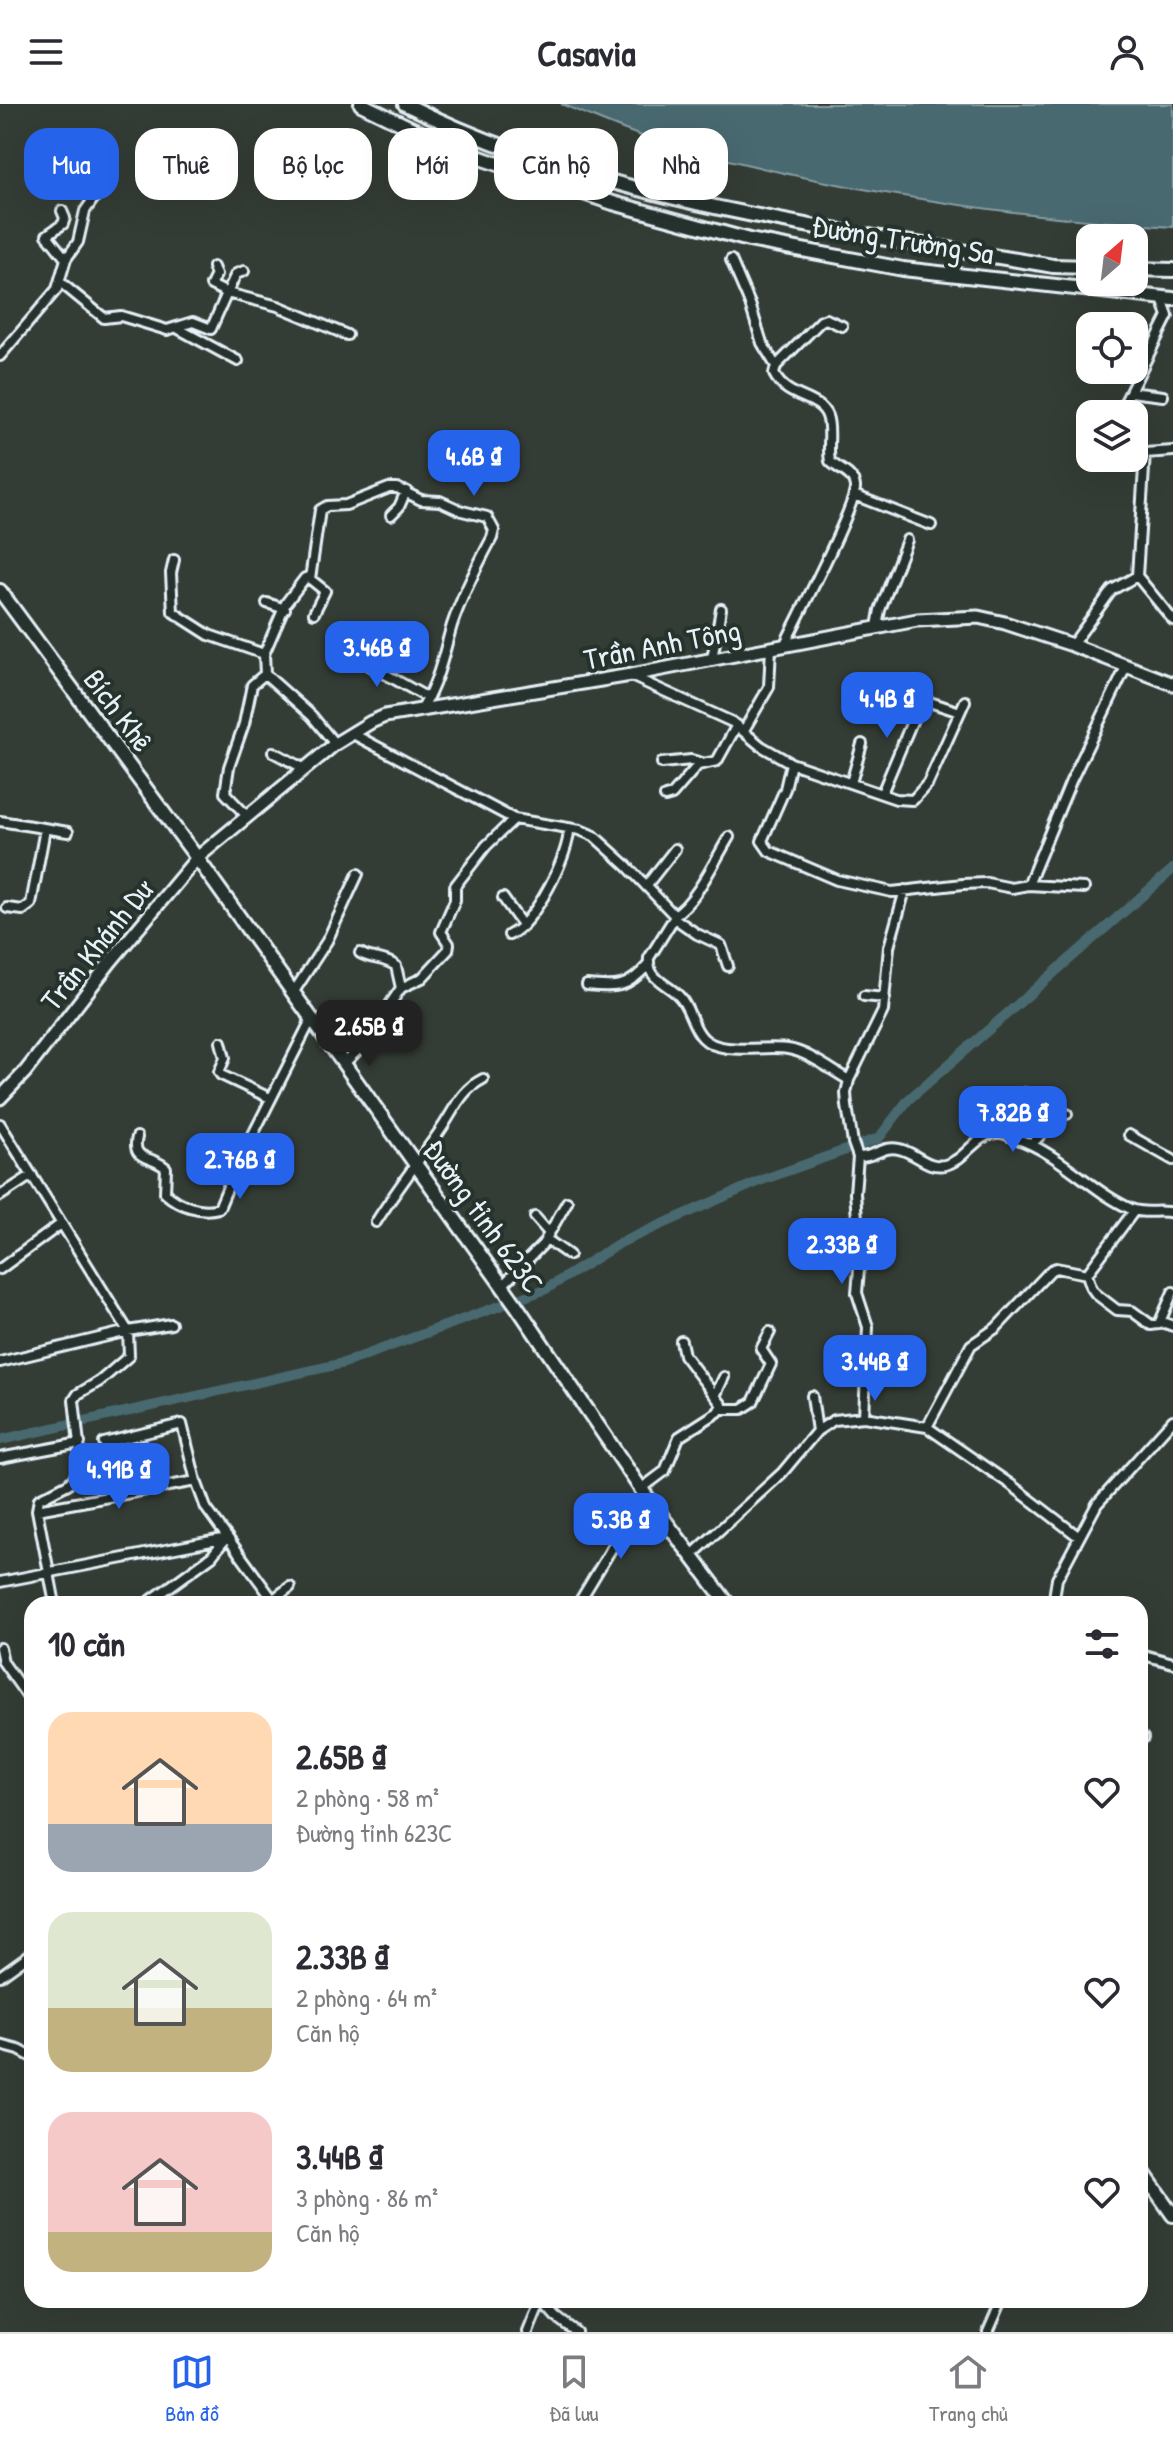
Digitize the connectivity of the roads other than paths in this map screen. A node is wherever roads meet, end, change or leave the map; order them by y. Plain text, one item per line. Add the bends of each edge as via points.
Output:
1 (361, 104) edge
2 (405, 104) edge
3 (411, 128) edge
4 (454, 128) edge
5 (478, 137) edge
6 (478, 157) edge
7 (93, 200) edge
8 (62, 211) dead end
9 (66, 259) junction
10 (731, 260) dead end
11 (213, 267) dead end
12 (1076, 267) edge
13 (1148, 269) edge
14 (1173, 270) edge
15 (244, 271) dead end
16 (60, 282) junction
17 (227, 293) junction
18 (1168, 299) edge
19 (842, 326) dead end
20 (177, 328) junction
21 (0, 334) edge
22 (347, 335) dead end
23 (10, 343) junction
24 (0, 356) edge
25 (238, 361) dead end
26 (776, 366) junction
27 (1130, 392) junction
28 (1163, 396) dead end
29 (1126, 400) edge
30 (1173, 451) edge
31 (1148, 453) edge
32 (1144, 472) edge
33 (406, 491) junction
34 (854, 495) junction
35 (391, 515) dead end
36 (931, 525) dead end
37 (907, 540) dead end
38 (174, 560) dead end
39 (1137, 576) junction
40 (310, 579) junction
41 (0, 591) edge
42 (267, 603) dead end
43 (285, 609) junction
44 (721, 609) dead end
45 (314, 613) dead end
46 (1173, 620) edge
47 (877, 627) junction
48 (1072, 645) junction
49 (784, 646) junction
50 (771, 648) junction
51 (342, 650) dead end
52 (264, 654) junction
53 (712, 659) junction
54 (1126, 667) junction
55 (265, 674) junction
56 (631, 675) junction
57 (1173, 684) edge
58 (899, 692) dead end
59 (921, 700) junction
60 (965, 701) dead end
61 (425, 704) junction
62 (960, 712) junction
63 (740, 728) junction
64 (353, 734) junction
65 (335, 744) junction
66 (862, 744) dead end
67 (273, 752) dead end
68 (662, 763) dead end
69 (702, 763) junction
70 (791, 763) junction
71 (305, 769) junction
72 (851, 783) junction
73 (882, 793) junction
74 (665, 797) dead end
75 (247, 816) junction
76 (514, 819) junction
77 (0, 821) edge
78 (569, 828) junction
79 (45, 829) junction
80 (68, 832) dead end
81 (729, 837) dead end
82 (675, 849) dead end
83 (197, 858) junction
84 (358, 874) dead end
85 (1028, 885) junction
86 (646, 886) junction
87 (1084, 888) dead end
88 (905, 890) junction
89 (503, 898) dead end
90 (7, 908) dead end
91 (674, 916) junction
92 (523, 926) junction
93 (509, 935) dead end
94 (360, 953) dead end
95 (648, 965) junction
96 (728, 966) dead end
97 (587, 985) dead end
98 (401, 988) junction
99 (293, 993) junction
100 (864, 996) dead end
101 (885, 998) junction
102 (312, 1018) junction
103 (221, 1042) dead end
104 (344, 1064) junction
105 (483, 1079) dead end
106 (849, 1080) junction
107 (1024, 1093) dead end
108 (0, 1098) edge
109 (270, 1098) junction
110 (982, 1109) dead end
111 (1067, 1114) dead end
112 (0, 1124) edge
113 (998, 1133) junction
114 (1129, 1135) dead end
115 (137, 1137) dead end
116 (1032, 1144) junction
117 (856, 1151) junction
118 (1173, 1160) edge
119 (415, 1164) junction
120 (32, 1175) junction
121 (0, 1196) edge
122 (567, 1202) dead end
123 (1134, 1211) junction
124 (1173, 1213) edge
125 (535, 1217) dead end
126 (376, 1222) dead end
127 (61, 1224) junction
128 (548, 1236) junction
129 (569, 1255) dead end
130 (0, 1269) edge
131 (1087, 1274) junction
132 (502, 1286) junction
133 (1173, 1292) edge
134 (171, 1324) dead end
135 (1159, 1324) junction
136 (1173, 1326) edge
137 (128, 1331) junction
138 (770, 1332) dead end
139 (681, 1341) dead end
140 (867, 1345) junction
141 (899, 1354) dead end
142 (0, 1362) edge
143 (724, 1377) dead end
144 (715, 1396) junction
145 (812, 1396) dead end
146 (721, 1409) junction
147 (864, 1417) junction
148 (1173, 1420) edge
149 (927, 1427) junction
150 (817, 1431) junction
151 (80, 1443) junction
152 (104, 1443) dead end
153 (0, 1458) edge
154 (196, 1481) junction
155 (641, 1489) junction
156 (37, 1510) junction
157 (659, 1510) junction
158 (1079, 1537) junction
159 (227, 1538) junction
160 (692, 1555) junction
161 (49, 1572) junction
162 (0, 1582) edge
163 (290, 1587) dead end
164 (54, 1596) edge
165 (157, 1596) edge
166 (267, 1596) edge
167 (280, 1596) edge
168 (583, 1596) edge
169 (722, 1596) edge
170 (1054, 1596) edge
171 (0, 1648) edge
172 (1148, 1656) edge
173 (1173, 1663) edge
174 (24, 1692) edge
175 (24, 1959) edge
176 (0, 1976) edge
177 (0, 2045) edge
178 (24, 2053) edge
179 (1148, 2179) edge
180 (1154, 2188) junction
181 (1148, 2190) edge
182 (1173, 2215) edge
183 (538, 2308) edge
184 (548, 2308) edge
185 (998, 2308) edge
186 (528, 2332) edge
187 (576, 2332) edge
188 (988, 2332) edge

1 - 3 main road, Đường Trường Sa
2 - 4 main road, Đường Trường Sa
5 - 12 main road, Đường Trường Sa via 618,185 759,217
6 - 18 main road, Đường Trường Sa via 613,203 749,240 903,269
7 - 9 street
8 - 9 street via 63,224 47,235
9 - 16 street
10 - 26 street
11 - 17 street via 211,285
13 - 14 main road
15 - 17 street via 236,274
16 - 20 street via 104,318 121,316 167,330
16 - 23 street
17 - 20 street via 211,329 193,322
17 - 22 street via 278,306
18 - 27 street via 1168,316
19 - 26 street via 821,321
20 - 25 street
21 - 23 street
23 - 24 street
26 - 34 street via 780,387 818,405 826,415 830,461 853,480
27 - 28 street
27 - 29 street
30 - 31 street
32 - 39 street
33 - 35 street
33 - 40 street via 389,488 320,510
33 - 61 street via 487,517 494,530 462,599 443,667
34 - 36 street
34 - 49 street
37 - 47 street
38 - 52 street via 173,612 209,635
39 - 46 street
39 - 48 street via 1112,590
40 - 43 street via 305,578
40 - 45 street via 325,591
41 - 83 main road, Bích Khê
42 - 43 street
43 - 52 street
44 - 53 street
47 - 48 street, Trần Anh Tông via 978,617
47 - 49 street, Trần Anh Tông
48 - 54 street, Trần Anh Tông
49 - 50 street, Trần Anh Tông
50 - 53 street, Trần Anh Tông
50 - 63 street via 769,687
51 - 61 street
52 - 55 street
53 - 56 street, Trần Anh Tông
54 - 57 street, Trần Anh Tông
54 - 85 street
55 - 65 street
55 - 75 street via 252,685 225,793
56 - 61 street, Trần Anh Tông
56 - 63 street
58 - 59 street
59 - 62 street
59 - 73 street
60 - 62 street
61 - 64 street, Trần Anh Tông via 385,716
62 - 73 street via 917,796 907,801
63 - 69 street via 717,761
63 - 70 street
64 - 65 street, Trần Anh Tông
64 - 76 street
65 - 71 street, Trần Anh Tông
66 - 72 street
67 - 71 street
68 - 69 street
69 - 74 street
70 - 72 street
70 - 88 street via 762,841 765,847 837,880
71 - 75 street, Trần Anh Tông
72 - 73 street
75 - 83 street, Trần Anh Tông
76 - 78 street
76 - 98 street via 455,886 455,900 441,932 448,950 422,978
77 - 79 street
78 - 86 street via 594,836
78 - 92 street via 549,884
79 - 80 street
79 - 90 street via 31,904 23,910
81 - 91 street
82 - 86 street
83 - 99 main road, Đường tỉnh 623C
83 - 108 street, Trần Khánh Dư
84 - 99 street via 327,941
85 - 87 street
85 - 88 street
86 - 91 street
88 - 101 street via 889,947
89 - 92 street
91 - 95 street
91 - 96 street via 721,945
92 - 93 street
94 - 98 street via 396,966
95 - 97 street via 624,985
95 - 106 street via 655,978 681,998 707,1041 746,1050 794,1050
98 - 104 street
99 - 102 main road, Đường tỉnh 623C
100 - 101 street
101 - 106 street
102 - 104 main road, Đường tỉnh 623C
102 - 109 street
103 - 109 street via 225,1058 219,1073
104 - 119 main road, Đường tỉnh 623C
105 - 119 street via 459,1097
106 - 117 street via 846,1093
107 - 113 street
109 - 115 street via 215,1210 190,1208 170,1198 165,1193 166,1168 137,1153
110 - 113 street
111 - 116 street via 1058,1116
112 - 120 street
113 - 116 street
113 - 117 street via 942,1165 896,1148 870,1157
114 - 118 street
116 - 123 street
117 - 140 street via 857,1293 868,1327
119 - 126 street
119 - 132 main road, Đường tỉnh 623C
120 - 121 street
120 - 127 street
122 - 128 street
123 - 124 street
123 - 131 street
125 - 128 street
127 - 130 street
127 - 137 street
128 - 129 street
128 - 132 street
131 - 135 street via 1091,1287 1117,1310
131 - 149 street via 1051,1270 996,1328 971,1345
132 - 155 main road, Đường tỉnh 623C
133 - 135 street
134 - 137 street
135 - 136 street
137 - 142 street
137 - 151 street via 129,1356 74,1400
138 - 146 street via 761,1349 771,1364 753,1402 736,1411
139 - 144 street via 684,1355
140 - 141 street
140 - 147 street
143 - 144 street
144 - 146 street
145 - 150 street
146 - 155 street via 679,1437 665,1471
147 - 149 street
147 - 150 street via 834,1420
148 - 158 street via 1097,1504
149 - 158 street
150 - 160 street via 782,1473
151 - 153 street
151 - 156 street via 82,1470 39,1499
152 - 154 street via 182,1424
154 - 156 street
154 - 159 street via 206,1508
155 - 157 main road, Đường tỉnh 623C
156 - 161 street
157 - 160 main road, Đường tỉnh 623C
157 - 168 street via 613,1546
158 - 170 street via 1057,1579
159 - 161 street
159 - 165 street via 212,1556
159 - 166 street
160 - 169 main road, Đường tỉnh 623C
161 - 162 street
161 - 164 street
163 - 167 street
171 - 174 street via 3,1662
172 - 173 street
175 - 176 street
177 - 178 street
179 - 180 main road
180 - 181 street
180 - 182 main road
183 - 186 street
184 - 187 street
185 - 188 street

